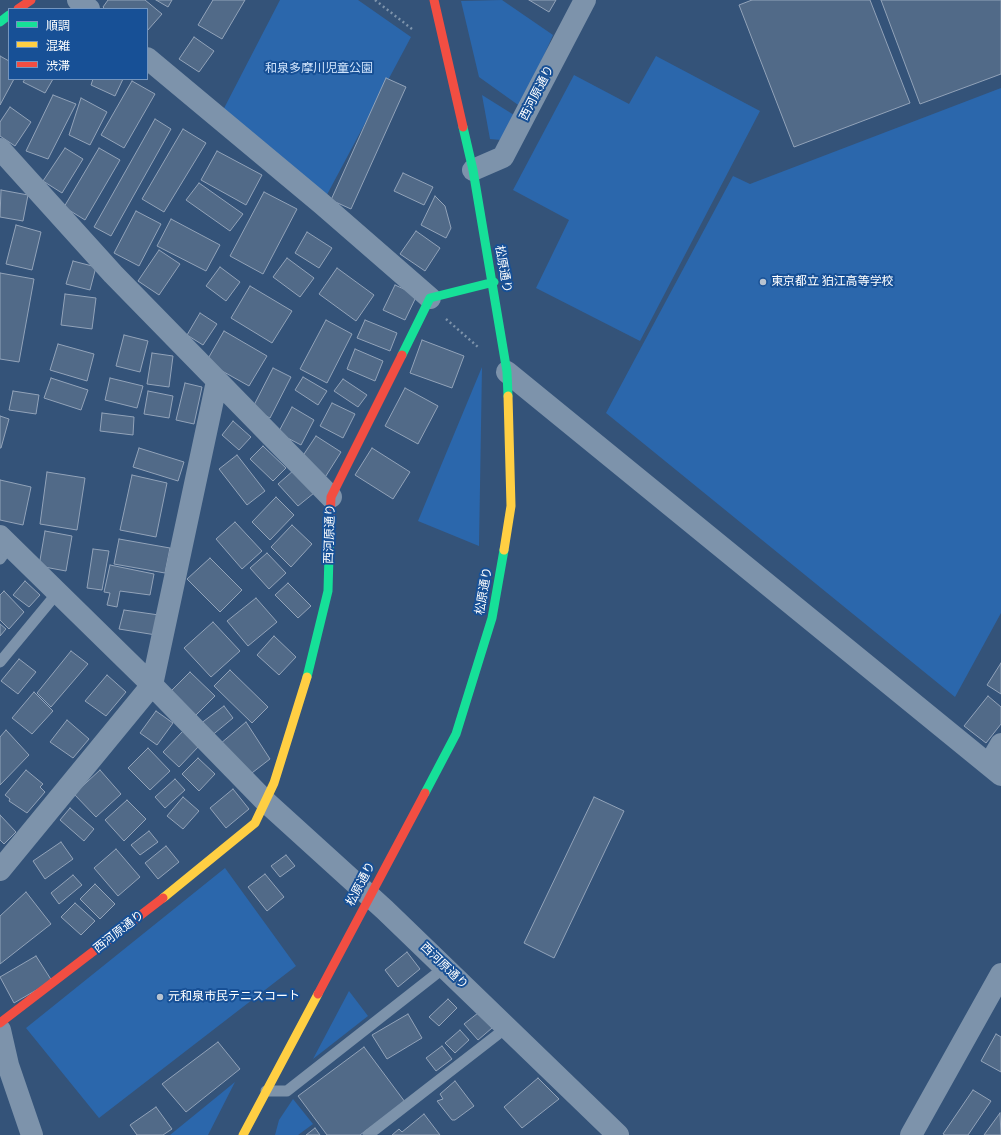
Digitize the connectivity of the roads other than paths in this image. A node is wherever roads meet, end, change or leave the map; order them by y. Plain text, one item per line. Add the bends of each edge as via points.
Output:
1 (32, 0) edge
2 (78, 0) edge
3 (434, 0) edge
4 (585, 0) edge
5 (20, 8) edge
6 (88, 8) edge
7 (8, 16) edge
8 (0, 22) edge
9 (148, 59) edge
10 (0, 151) edge
11 (473, 170) junction
12 (494, 282) junction
13 (430, 298) junction
14 (507, 372) junction
15 (217, 381) junction
16 (331, 497) junction
17 (3, 546) edge
18 (58, 592) junction
19 (0, 662) edge
20 (152, 685) junction
21 (1001, 744) edge
22 (995, 770) edge
23 (266, 802) junction
24 (0, 870) edge
25 (368, 896) junction
26 (445, 967) junction
27 (1001, 974) edge
28 (0, 1023) edge
29 (506, 1028) junction
30 (0, 1030) edge
31 (266, 1092) junction
32 (32, 1135) edge
33 (243, 1135) edge
34 (368, 1135) edge
35 (618, 1135) edge
36 (911, 1135) edge

1 - 5 main road
2 - 6 street
3 - 11 main road, 松原通り
4 - 11 street, 西河原通り via 503,157
7 - 8 main road
9 - 13 street
10 - 15 street via 113,274
11 - 12 main road, 松原通り
12 - 13 main road
12 - 14 main road, 松原通り
13 - 16 main road, 西河原通り
14 - 22 street
14 - 25 main road, 松原通り via 511,506 492,618 456,734
15 - 16 street
15 - 20 street
16 - 23 main road, 西河原通り via 328,591 305,684
17 - 18 street
18 - 19 lane
18 - 20 street
20 - 23 street
20 - 24 street
21 - 22 street
23 - 25 street, 西河原通り
23 - 28 main road, 西河原通り via 254,823 137,919
25 - 26 street, 西河原通り
25 - 31 main road, 松原通り
26 - 29 street, 西河原通り
26 - 31 lane via 287,1091
27 - 36 street
29 - 34 lane
29 - 35 street, 西河原通り
30 - 32 street via 8,1065
31 - 33 main road, 松原通り

